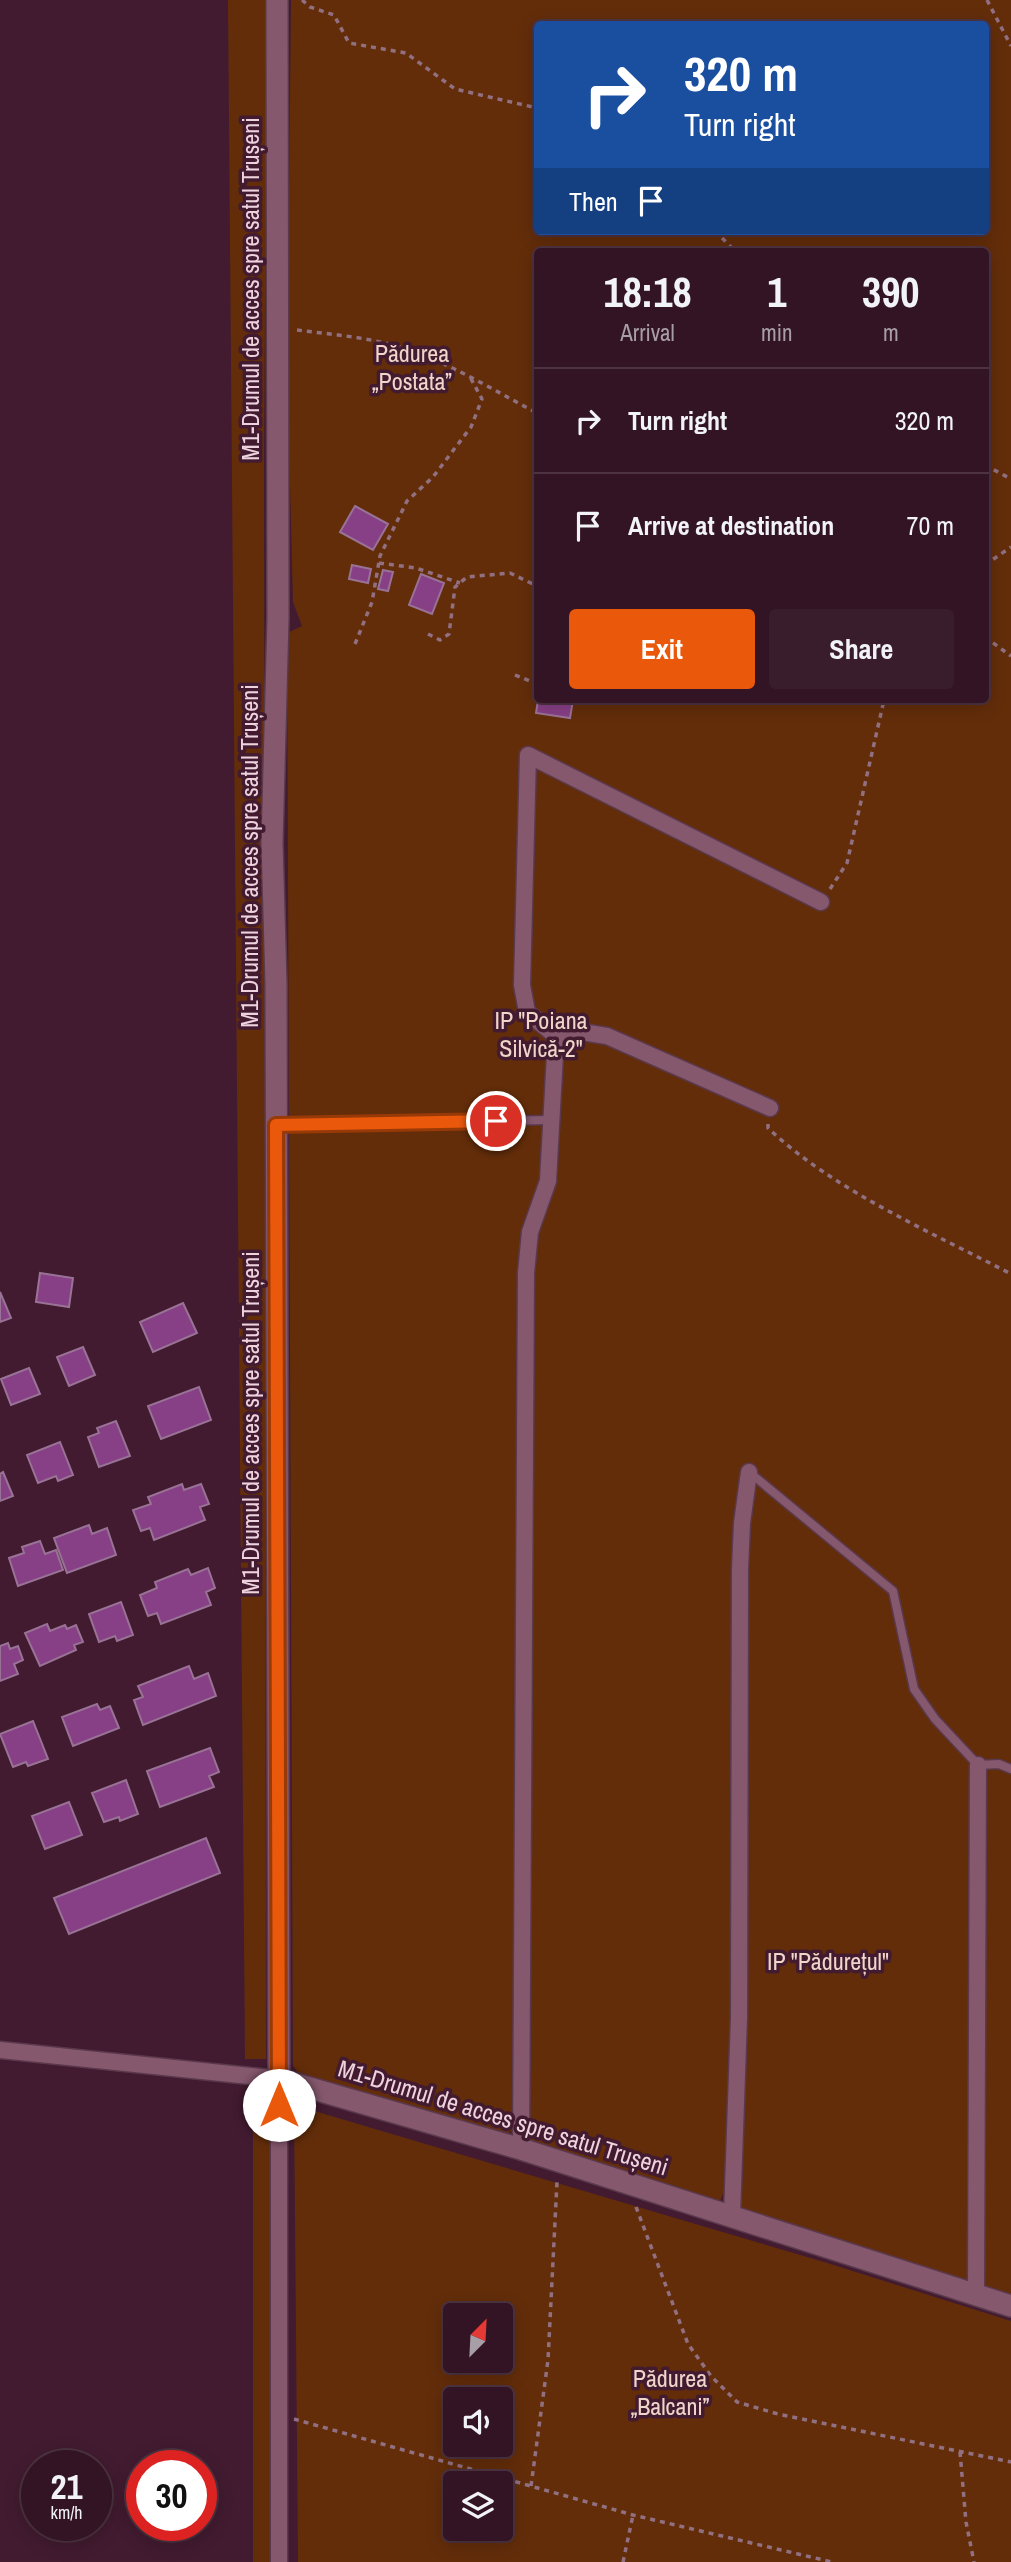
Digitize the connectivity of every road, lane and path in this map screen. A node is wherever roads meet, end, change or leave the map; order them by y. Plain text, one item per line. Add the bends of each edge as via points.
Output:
1 (277, 0) edge
2 (302, 0) edge
3 (988, 0) edge
4 (1011, 46) edge
5 (534, 107) edge
6 (719, 235) edge
7 (732, 248) edge
8 (278, 327) junction
9 (470, 377) junction
10 (534, 412) edge
11 (989, 467) edge
12 (1011, 479) edge
13 (1011, 547) edge
14 (989, 562) edge
15 (379, 563) junction
16 (460, 583) junction
17 (534, 585) edge
18 (428, 634) dead end
19 (989, 640) edge
20 (355, 643) dead end
21 (1011, 656) edge
22 (515, 675) dead end
23 (534, 683) edge
24 (883, 703) edge
25 (821, 902) joint
26 (556, 1036) junction
27 (771, 1108) joint
28 (551, 1120) junction
29 (276, 1125) junction
30 (1011, 1274) edge
31 (749, 1472) joint
32 (978, 1765) junction
33 (1011, 1769) edge
34 (0, 2050) edge
35 (279, 2079) junction
36 (521, 2149) junction
37 (558, 2161) junction
38 (627, 2182) junction
39 (732, 2216) junction
40 (975, 2295) junction
41 (1011, 2306) edge
42 (279, 2415) junction
43 (960, 2452) junction
44 (1011, 2462) edge
45 (531, 2487) junction
46 (633, 2515) junction
47 (279, 2562) edge
48 (623, 2562) edge
49 (832, 2562) edge
50 (974, 2562) edge

1 - 8 street, M1-Drumul de acces spre satul Trușeni
2 - 5 path via 334,15 349,43 406,53 454,89
3 - 4 path
6 - 7 path
8 - 9 path via 414,351
8 - 29 street, M1-Drumul de acces spre satul Trușeni via 272,843
9 - 10 path
9 - 15 path via 482,400 471,427 433,477 407,500
11 - 12 path
13 - 14 path
15 - 16 path via 416,568
15 - 20 path via 372,602
16 - 17 path via 467,577 510,573
16 - 18 path via 455,587 449,634 440,640
19 - 21 path
22 - 23 path
24 - 25 path via 847,863
25 - 26 street via 528,755 522,985 527,1012
26 - 27 street via 582,1032 607,1036
26 - 28 street
27 - 30 path via 768,1128 790,1150 845,1186
28 - 29 lane
28 - 36 street via 548,1181 530,1232 526,1272
29 - 35 street, M1-Drumul de acces spre satul Trușeni
31 - 32 lane via 893,1591 914,1689
31 - 39 street via 740,1569 739,2017
32 - 33 lane via 999,1764
32 - 40 street
34 - 35 street
35 - 36 street, M1-Drumul de acces spre satul Trușeni
35 - 42 street
36 - 37 street, M1-Drumul de acces spre satul Trușeni
37 - 38 street, M1-Drumul de acces spre satul Trușeni
37 - 45 path via 548,2361
38 - 39 street, M1-Drumul de acces spre satul Trușeni
38 - 43 path via 688,2344 737,2402
39 - 40 street, M1-Drumul de acces spre satul Trușeni
40 - 41 street, M1-Drumul de acces spre satul Trușeni
42 - 45 path
42 - 47 street
43 - 44 path
43 - 50 path
45 - 46 path
46 - 48 path
46 - 49 path

